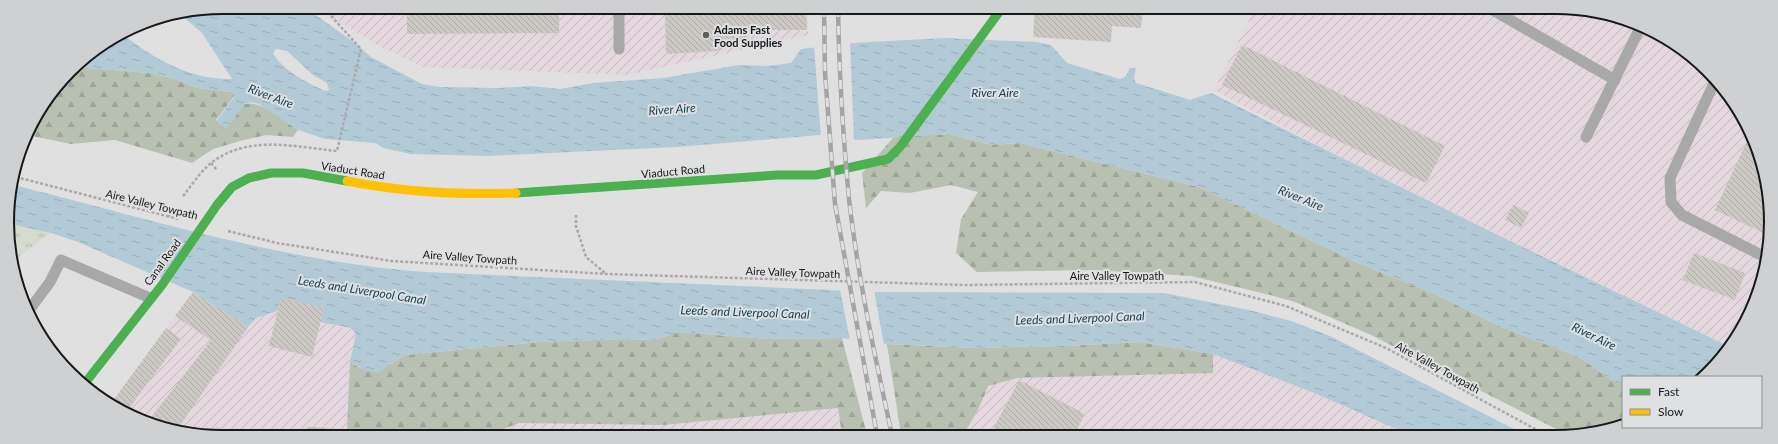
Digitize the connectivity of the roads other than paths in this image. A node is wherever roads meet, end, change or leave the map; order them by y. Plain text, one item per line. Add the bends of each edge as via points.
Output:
1 (619, 14) edge
2 (998, 14) edge
3 (1500, 14) edge
4 (1639, 31) edge
5 (619, 48) dead end
6 (1615, 80) junction
7 (1713, 86) edge
8 (1586, 137) dead end
9 (270, 174) joint
10 (1761, 255) edge
11 (150, 298) junction
12 (32, 306) edge
13 (87, 380) edge

1 - 5 lane
2 - 9 street, Viaduct Road via 900,147 888,159 816,175 777,175 492,194 376,187 303,173
3 - 6 lane
4 - 6 lane
6 - 8 lane
7 - 10 lane via 1670,178 1671,202 1682,215
9 - 11 street, Canal Road via 249,178 232,187
11 - 12 lane via 61,260 50,282
11 - 13 street, Canal Road

